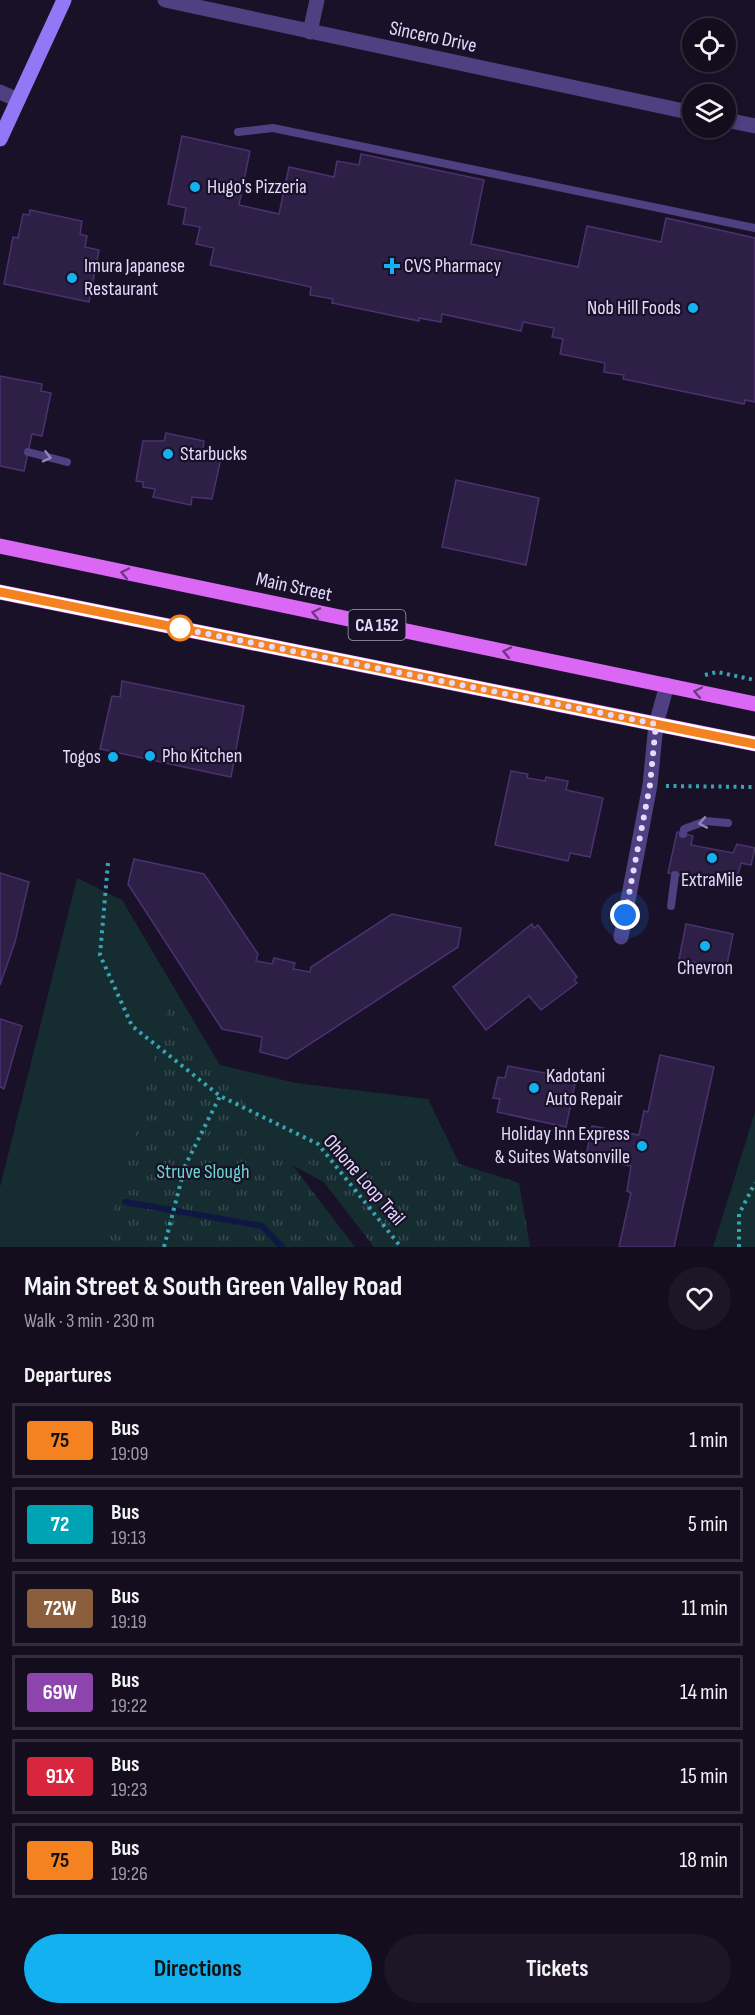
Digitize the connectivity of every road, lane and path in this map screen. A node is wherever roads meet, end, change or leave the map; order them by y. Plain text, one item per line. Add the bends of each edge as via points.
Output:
1 (64, 0) edge
2 (165, 0) edge
3 (317, 0) edge
4 (310, 32) junction
5 (0, 92) edge
6 (18, 100) junction
7 (682, 111) edge
8 (736, 122) edge
9 (755, 126) edge
10 (238, 132) dead end
11 (0, 139) edge
12 (755, 228) edge
13 (28, 452) dead end
14 (67, 462) dead end
15 (0, 546) edge
16 (0, 592) edge
17 (717, 672) dead end
18 (755, 680) edge
19 (667, 685) junction
20 (755, 704) edge
21 (656, 724) junction
22 (755, 744) edge
23 (650, 785) junction
24 (755, 787) edge
25 (729, 823) dead end
26 (683, 834) dead end
27 (108, 863) dead end
28 (675, 875) dead end
29 (671, 906) dead end
30 (621, 937) dead end
31 (220, 1096) junction
32 (755, 1183) edge
33 (164, 1247) edge
34 (401, 1247) edge
35 (739, 1247) edge

1 - 6 main road
2 - 4 street, Sincero Drive
3 - 4 street
4 - 7 street, Sincero Drive
5 - 6 street
6 - 11 main road
8 - 9 street
10 - 12 lane via 273,128
13 -> 14 lane
19 -> 15 main road, Main Street / CA 152
16 - 21 main road, CA 152
17 - 18 path
20 -> 19 main road, Main Street / CA 152
19 - 21 street
21 - 22 main road, CA 152
21 - 23 street
23 - 24 path
23 - 30 street
25 -> 26 lane via 706,821 684,829
27 - 31 path, Ohlone Loop Trail via 100,955 132,1026
28 - 29 lane
31 - 33 path via 185,1166
31 - 34 path, Ohlone Loop Trail via 318,1144
32 - 35 path via 739,1214

